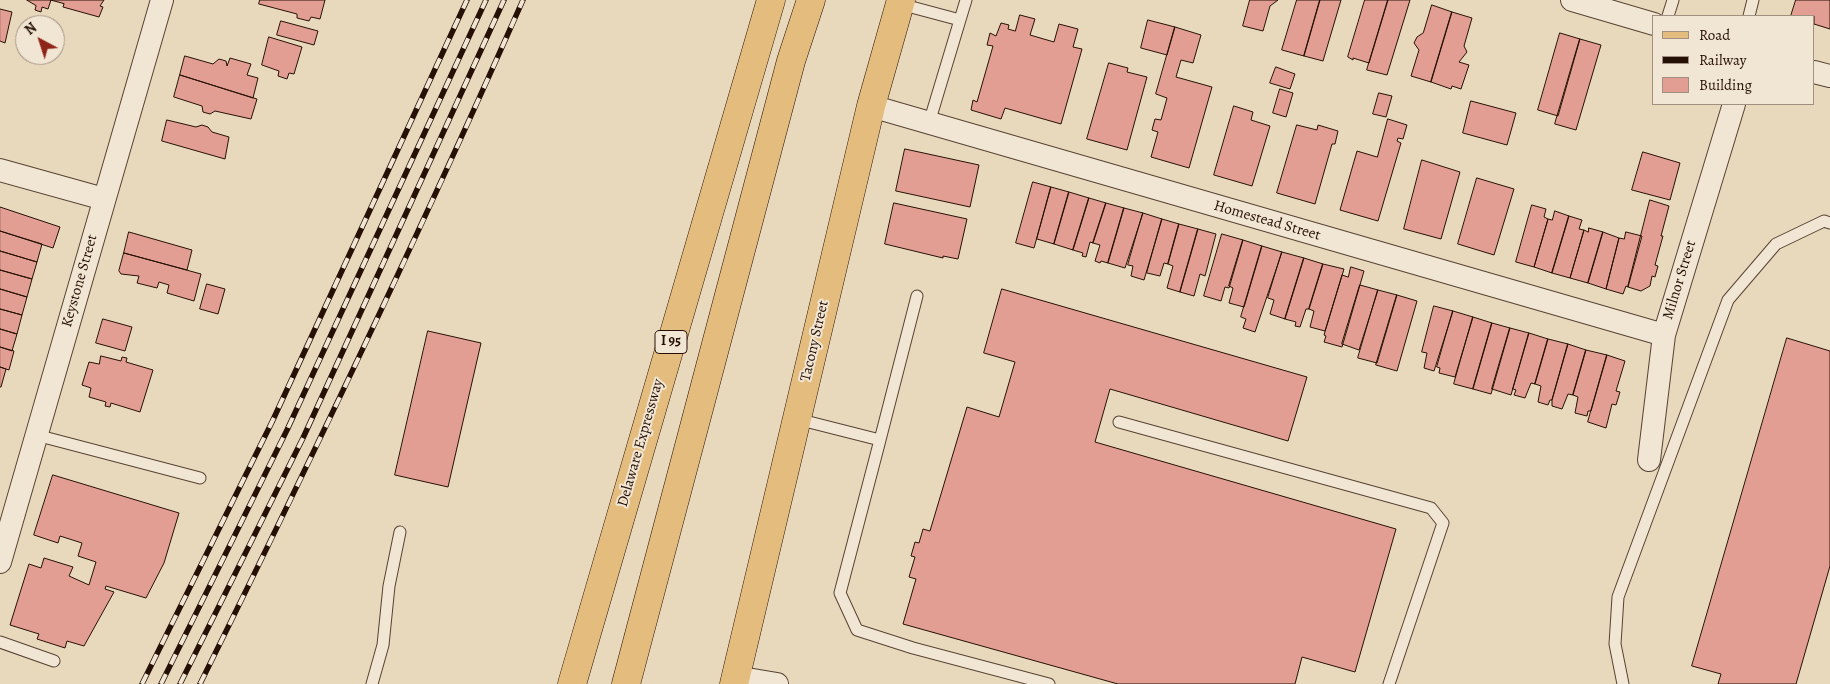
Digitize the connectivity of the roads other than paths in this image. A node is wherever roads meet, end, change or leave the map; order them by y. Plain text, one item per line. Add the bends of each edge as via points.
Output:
1 (162, 0) edge
2 (771, 0) edge
3 (811, 0) edge
4 (966, 0) edge
5 (1572, 0) edge
6 (1673, 0) edge
7 (1754, 0) edge
8 (901, 2) edge
9 (1668, 15) edge
10 (1749, 15) edge
11 (960, 20) junction
12 (1652, 23) edge
13 (1815, 72) edge
14 (1830, 76) edge
15 (1734, 105) edge
16 (872, 106) junction
17 (929, 123) junction
18 (0, 170) edge
19 (104, 199) junction
20 (1830, 223) edge
21 (917, 296) dead end
22 (1664, 335) junction
23 (797, 419) junction
24 (1119, 422) dead end
25 (36, 435) junction
26 (880, 440) junction
27 (1649, 460) dead end
28 (200, 478) dead end
29 (4, 532) edge
30 (400, 532) dead end
31 (0, 562) edge
32 (0, 642) edge
33 (54, 661) dead end
34 (734, 681) edge
35 (372, 684) edge
36 (572, 684) edge
37 (626, 684) edge
38 (777, 684) edge
39 (1049, 684) edge
40 (1389, 684) edge
41 (1623, 684) edge

1 - 19 street, Keystone Street
2 - 36 main road, Delaware Expressway / I 95
3 - 37 main road via 791,61
4 - 11 lane
5 - 12 street
6 - 9 lane
7 - 10 lane
8 - 11 lane
8 - 16 main road, Tacony Street
11 - 17 lane
13 - 14 street
15 - 22 street, Milnor Street
16 - 17 street, Homestead Street
16 - 23 main road, Tacony Street
17 - 22 street, Homestead Street
18 - 19 street
19 - 25 street, Keystone Street
20 - 41 lane via 1824,221 1776,244 1728,300 1618,597 1615,644
21 - 26 lane
22 - 27 street, Milnor Street
23 - 26 lane
23 - 34 main road, Tacony Street
24 - 40 lane via 1430,508 1443,523
25 - 28 lane
25 - 29 street, Keystone Street
26 - 39 lane via 840,593 857,630
29 - 31 street, Keystone Street
30 - 35 lane via 389,586 384,645
32 - 33 lane
34 - 38 street

